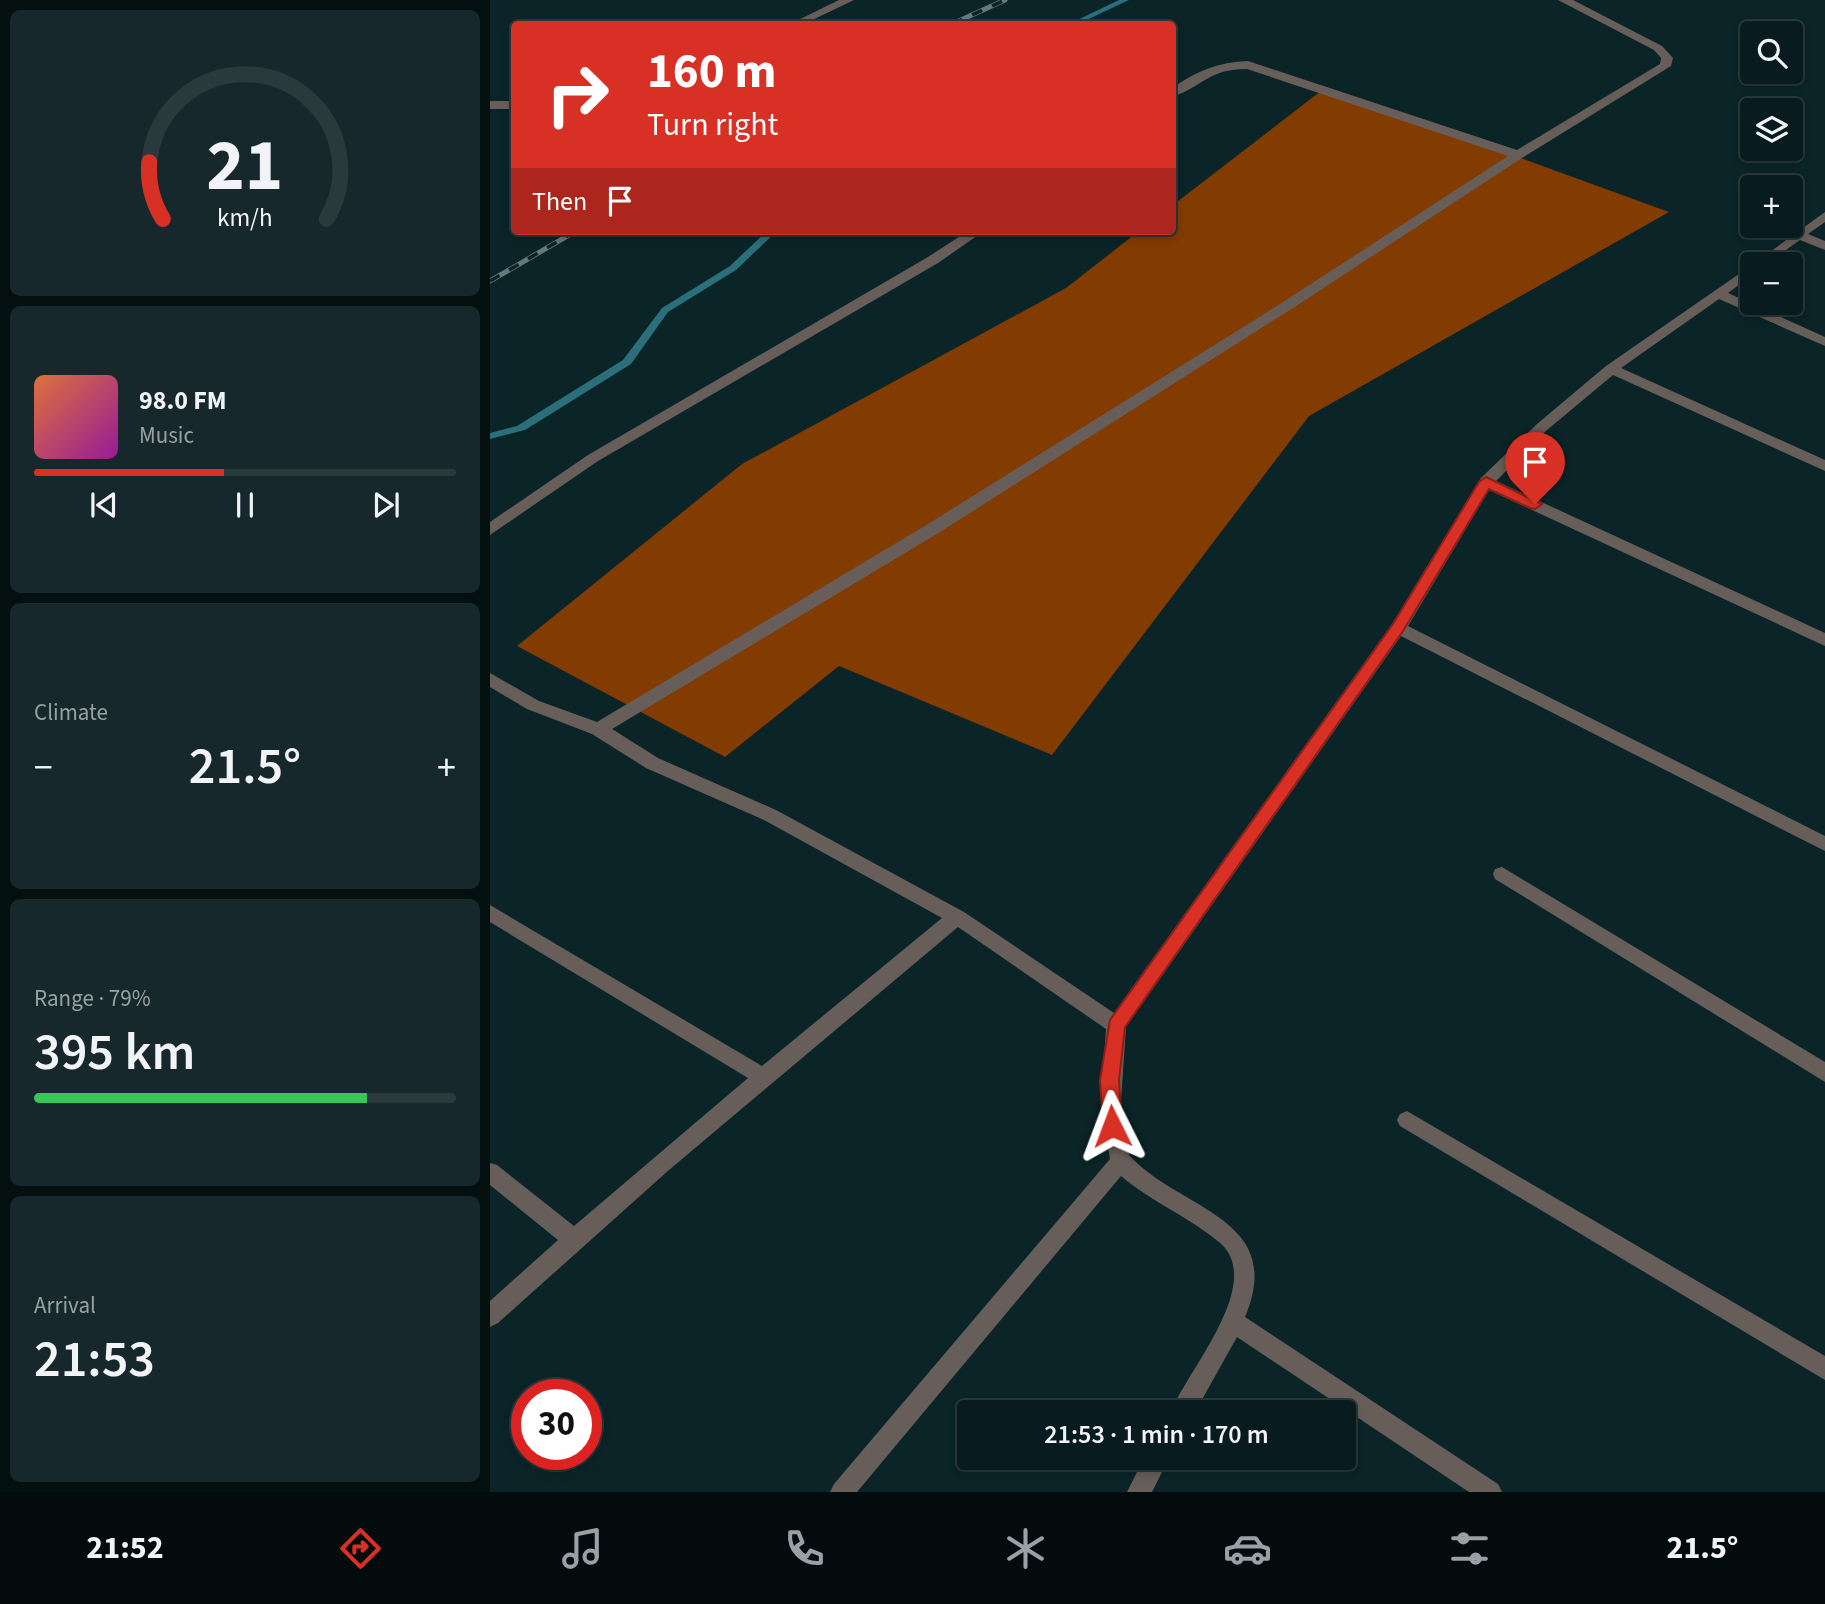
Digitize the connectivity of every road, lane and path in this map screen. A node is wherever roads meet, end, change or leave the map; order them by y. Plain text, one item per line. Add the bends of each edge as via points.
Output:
1 (848, 0) edge
2 (1564, 0) edge
3 (802, 21) edge
4 (1176, 91) edge
5 (511, 105) edge
6 (490, 106) edge
7 (1518, 155) junction
8 (1825, 216) edge
9 (1803, 232) edge
10 (971, 235) edge
11 (1803, 237) edge
12 (1795, 238) edge
13 (1825, 246) edge
14 (1775, 252) edge
15 (1740, 277) edge
16 (1717, 293) junction
17 (1825, 342) edge
18 (1611, 369) junction
19 (1825, 466) edge
20 (1486, 482) junction
21 (490, 530) edge
22 (1398, 628) junction
23 (1825, 640) edge
24 (490, 678) edge
25 (598, 729) junction
26 (1825, 844) edge
27 (1502, 874) dead end
28 (490, 913) edge
29 (957, 917) junction
30 (1116, 1025) junction
31 (1825, 1073) edge
32 (762, 1076) junction
33 (1407, 1120) dead end
34 (1121, 1161) junction
35 (490, 1172) edge
36 (573, 1239) junction
37 (490, 1316) edge
38 (1232, 1321) junction
39 (1825, 1369) edge
40 (1189, 1400) edge
41 (1151, 1470) edge
42 (842, 1492) edge
43 (1139, 1492) edge
44 (1490, 1492) edge

1 - 3 street
2 - 7 street via 1658,48 1667,58 1665,66
4 - 7 street via 1207,70 1248,65
5 - 6 street
7 - 25 street via 934,528
8 - 9 street
10 - 21 street via 593,458
11 - 13 street
12 - 14 street
15 - 16 street
16 - 17 street
16 - 18 street
18 - 19 street
18 - 20 street
20 - 22 street
20 - 23 street
22 - 26 street
22 - 30 street
24 - 25 street via 533,705
25 - 29 street via 652,763 770,815
27 - 31 street
28 - 32 street
29 - 30 street
29 - 32 street
30 - 34 street via 1110,1080 1112,1126
32 - 36 street
33 - 39 street
34 - 38 street via 1224,1233 1239,1249 1246,1265 1242,1296
34 - 42 street
35 - 36 street
36 - 37 street
38 - 40 street
38 - 44 street
41 - 43 street

